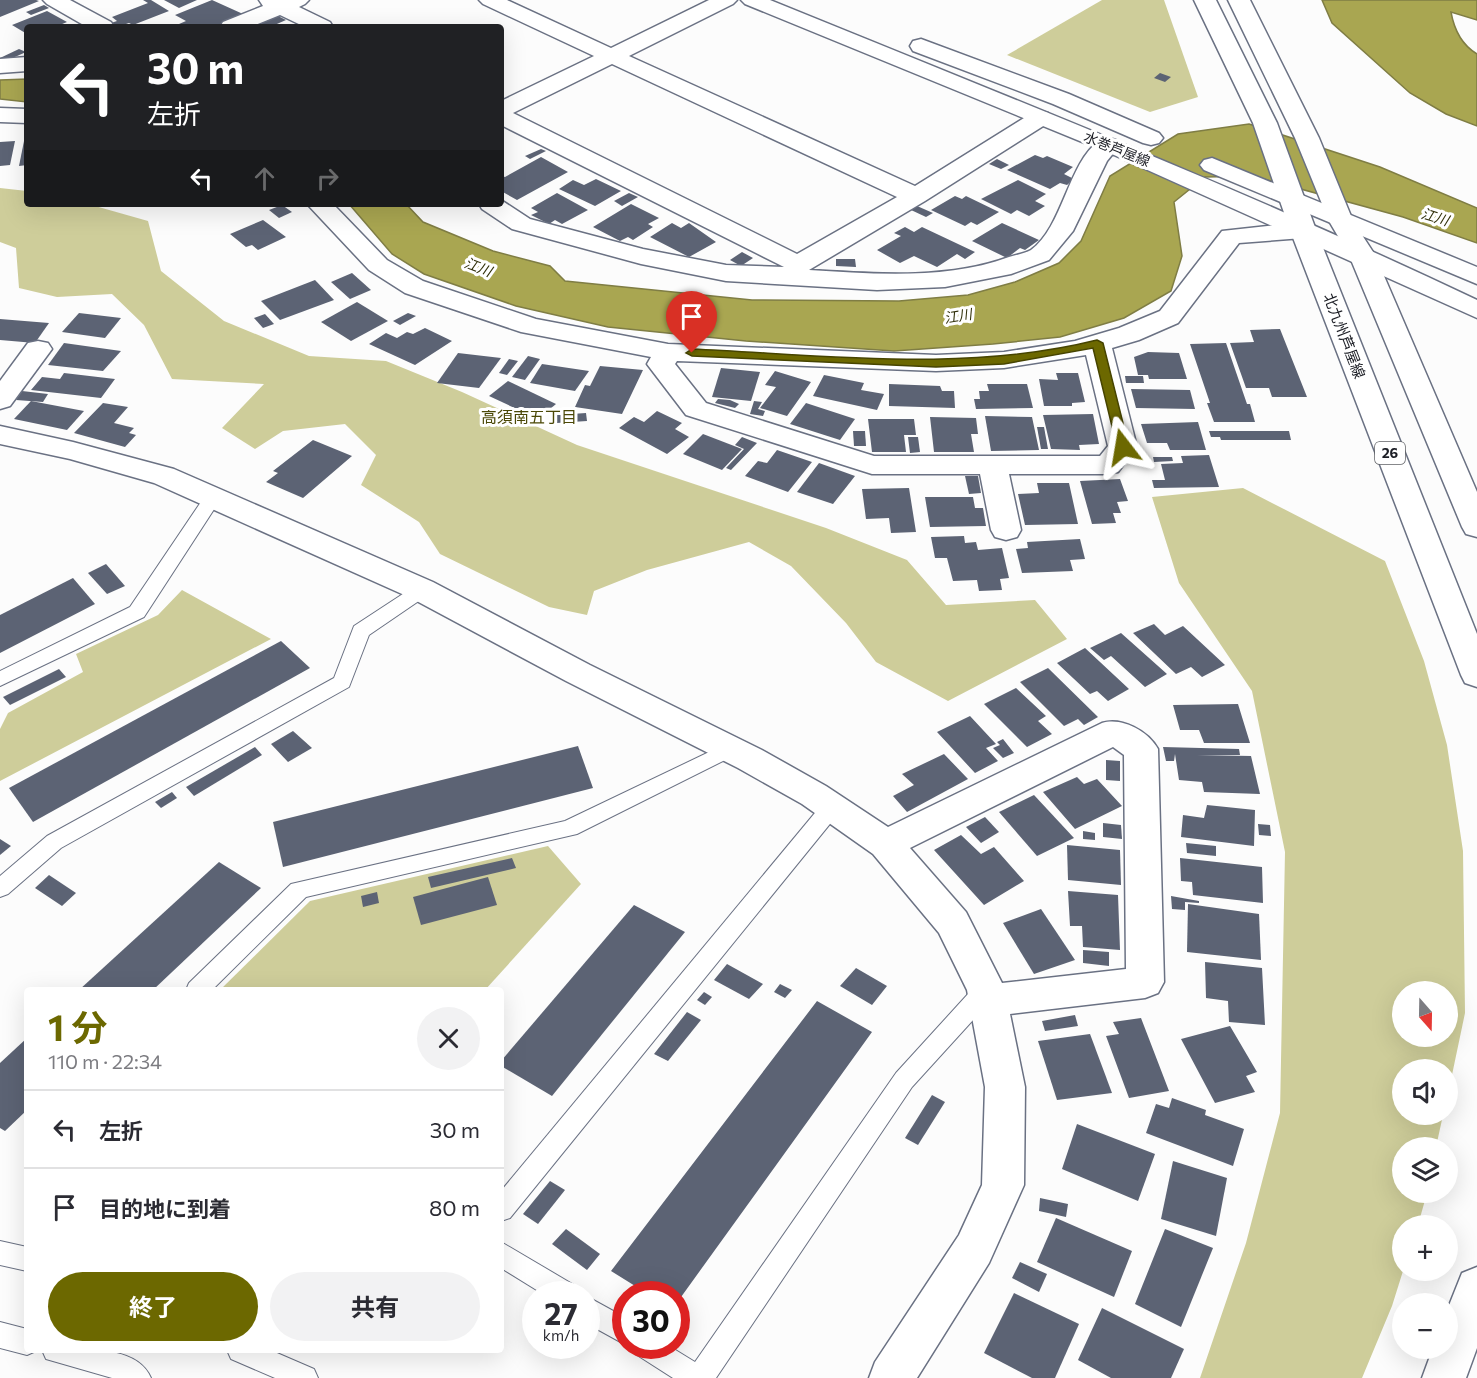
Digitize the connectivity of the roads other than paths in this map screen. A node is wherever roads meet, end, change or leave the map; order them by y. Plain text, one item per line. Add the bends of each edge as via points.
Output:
1 (54, 0) edge
2 (490, 0) edge
3 (726, 0) edge
4 (752, 0) edge
5 (802, 0) edge
6 (1205, 0) edge
7 (1239, 0) edge
8 (282, 2) edge
9 (98, 24) edge
10 (237, 24) edge
11 (317, 24) edge
12 (613, 56) junction
13 (24, 64) edge
14 (0, 66) edge
15 (504, 109) edge
16 (0, 115) edge
17 (24, 116) edge
18 (504, 118) edge
19 (1040, 118) junction
20 (1115, 147) junction
21 (1289, 194) junction
22 (916, 196) junction
23 (322, 207) edge
24 (496, 207) edge
25 (1338, 212) junction
26 (1303, 230) junction
27 (1362, 255) junction
28 (796, 270) junction
29 (1477, 276) edge
30 (1477, 310) edge
31 (1097, 343) junction
32 (38, 349) dead end
33 (668, 352) junction
34 (0, 400) edge
35 (1, 436) edge
36 (993, 465) junction
37 (213, 497) junction
38 (1477, 527) edge
39 (1006, 530) dead end
40 (422, 590) junction
41 (1477, 675) edge
42 (0, 678) edge
43 (730, 749) junction
44 (831, 808) junction
45 (886, 844) junction
46 (0, 888) edge
47 (200, 987) edge
48 (987, 995) junction
49 (504, 1206) edge
50 (0, 1253) edge
51 (504, 1256) edge
52 (24, 1258) edge
53 (544, 1281) edge
54 (1477, 1287) edge
55 (0, 1335) edge
56 (24, 1341) edge
57 (66, 1353) edge
58 (247, 1353) edge
59 (667, 1359) edge
60 (138, 1378) edge
61 (305, 1378) edge
62 (698, 1378) edge
63 (891, 1378) edge
64 (1444, 1378) edge

1 - 9 street
2 - 12 street
3 - 12 street
4 - 19 street, 水巻芦屋線
5 - 21 street, 水巻芦屋線 via 1061,99 1236,176
6 - 21 street, 北九州芦屋線 / 26 via 1265,123
7 - 25 street via 1307,138
8 - 10 street
8 - 11 street
12 - 15 street
12 - 22 street
13 - 14 street
16 - 17 street
18 - 28 street
19 - 20 street, 水巻芦屋線
19 - 22 street
20 - 26 street, 水巻芦屋線
20 - 28 street via 1096,159 1060,231 1040,255 1002,269 945,279 877,282
21 - 25 street, 水巻芦屋線
21 - 26 street, 北九州芦屋線 / 26
22 - 28 street
23 - 33 street via 378,265 414,287 530,326
24 - 28 street via 521,224 641,256 726,273
25 - 27 street
25 - 29 street, 水巻芦屋線
26 - 27 street, 水巻芦屋線
26 - 31 street via 1231,236 1170,317
26 - 41 street, 北九州芦屋線 / 26
27 - 30 street, 水巻芦屋線
27 - 38 street
31 - 33 street via 1004,360 936,363
31 - 36 street via 1123,447 1108,465
32 - 34 street
33 - 36 street via 661,364 696,409 872,465
35 - 37 street via 164,476
36 - 39 street
37 - 40 street
37 - 42 lane via 138,612
40 - 43 street
40 - 46 lane via 361,631 342,682 54,842
43 - 44 street
43 - 47 lane via 570,828 299,890
44 - 45 street
44 - 49 lane
45 - 48 street via 953,923
45 - 48 street via 1114,732 1142,749 1145,982
48 - 62 lane via 904,1080
48 - 63 street via 1005,1087 1003,1185 974,1249
50 - 52 lane
51 - 53 lane
54 - 64 street
55 - 56 lane
57 - 60 lane via 126,1369
58 - 61 lane
59 - 62 lane

